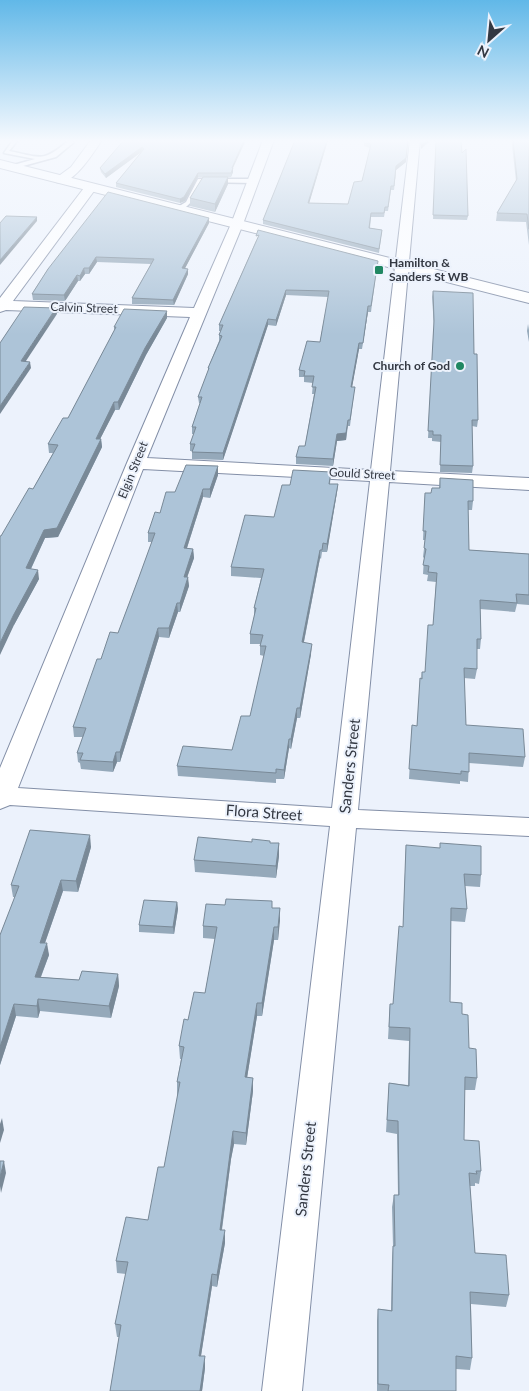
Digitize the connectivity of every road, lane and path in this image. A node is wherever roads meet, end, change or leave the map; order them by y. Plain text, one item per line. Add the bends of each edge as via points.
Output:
1 (77, 205) edge
2 (162, 205) edge
3 (185, 205) edge
4 (244, 205) edge
5 (408, 205) edge
6 (178, 209) junction
7 (237, 224) junction
8 (402, 266) junction
9 (529, 298) edge
10 (1, 306) edge
11 (198, 313) junction
12 (136, 463) junction
13 (380, 475) junction
14 (529, 484) edge
15 (1, 797) edge
16 (344, 818) junction
17 (529, 827) edge
18 (282, 1391) edge

1 - 10 street
2 - 6 main road
3 - 6 lane
4 - 7 street, Elgin Street
5 - 8 street, Sanders Street
6 - 7 main road
7 - 8 main road
7 - 11 street, Elgin Street
8 - 9 main road
8 - 13 street, Sanders Street
10 - 11 street, Calvin Street
11 - 12 street, Elgin Street
12 - 13 street, Gould Street
12 - 15 street, Elgin Street
13 - 14 street, Gould Street
13 - 16 street, Sanders Street
15 - 16 street, Flora Street
16 - 17 street, Flora Street
16 - 18 street, Sanders Street

